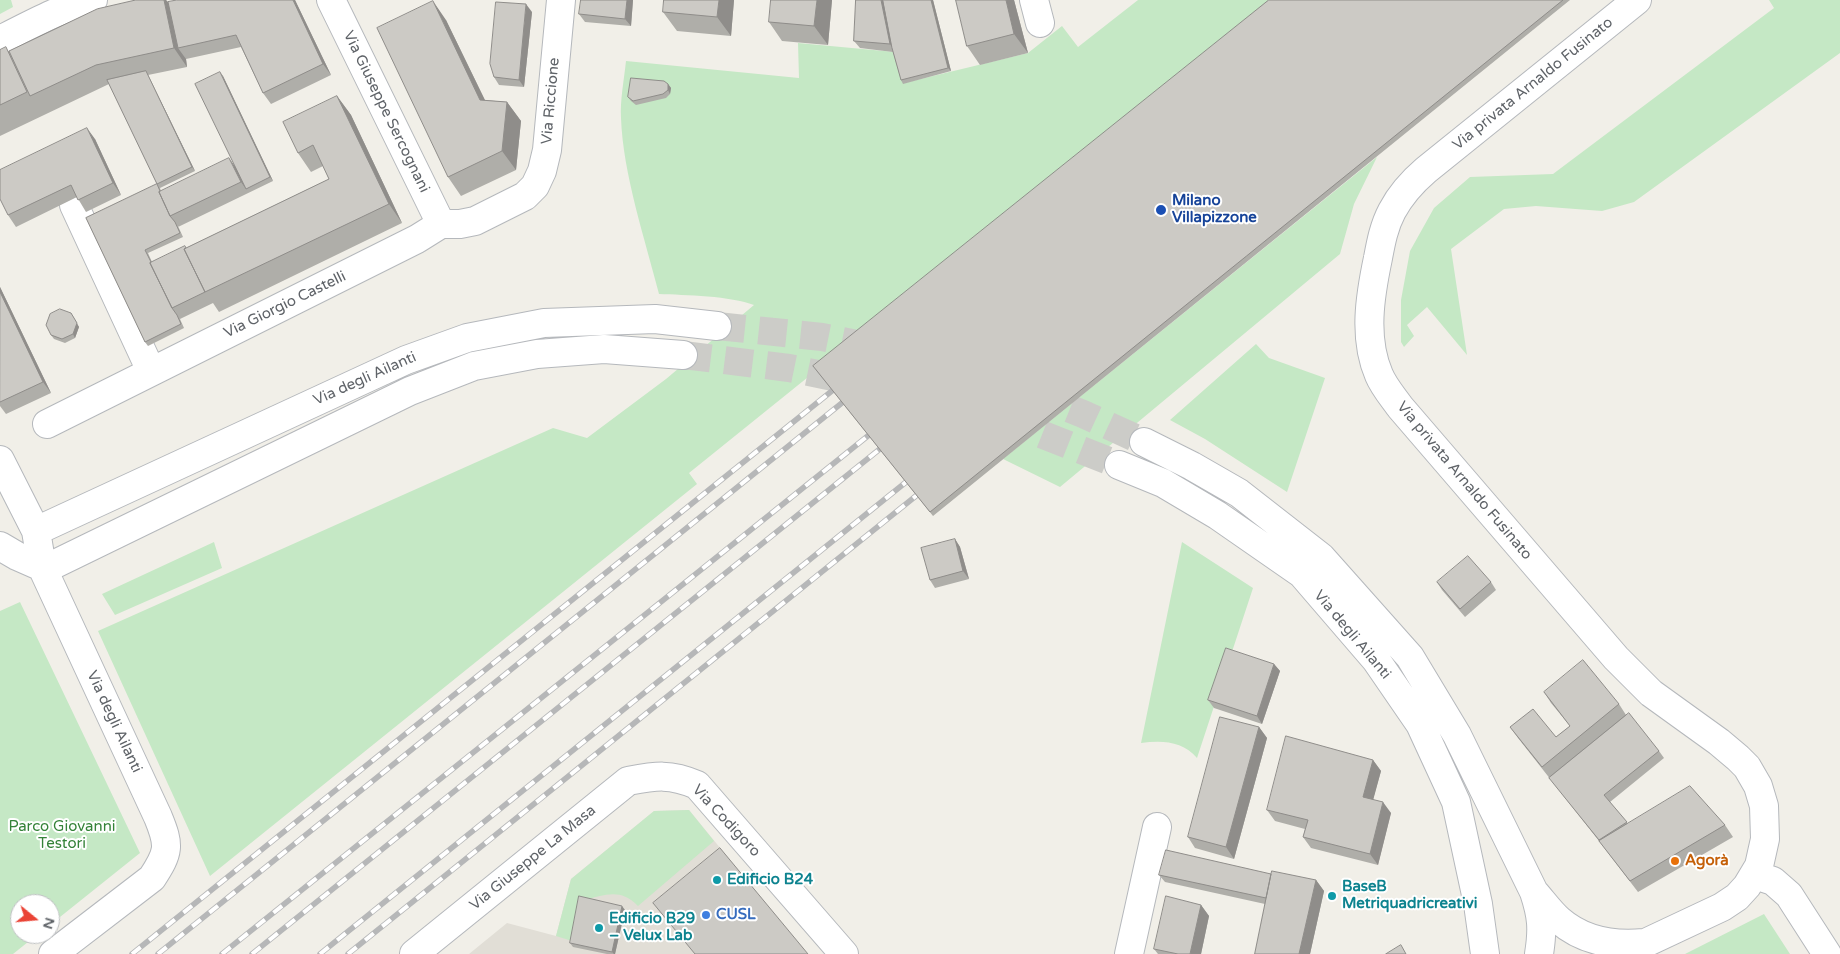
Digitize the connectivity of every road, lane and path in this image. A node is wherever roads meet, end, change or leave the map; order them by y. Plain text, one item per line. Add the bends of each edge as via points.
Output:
1 (93, 0) edge
2 (331, 0) edge
3 (561, 0) edge
4 (1637, 0) edge
5 (45, 8) edge
6 (0, 40) edge
7 (74, 205) edge
8 (441, 224) junction
9 (717, 326) tunnel mouth
10 (683, 355) tunnel mouth
11 (151, 371) junction
12 (47, 424) dead end
13 (1144, 442) tunnel mouth
14 (0, 460) edge
15 (1119, 464) tunnel mouth
16 (36, 531) junction
17 (0, 546) edge
18 (42, 567) junction
19 (657, 776) joint
20 (1158, 827) dead end
21 (1755, 874) junction
22 (1534, 892) junction
23 (1634, 948) edge
24 (53, 954) edge
25 (414, 954) edge
26 (844, 954) edge
27 (1129, 954) edge
28 (1485, 954) edge
29 (1539, 954) edge
30 (1826, 954) edge

1 - 5 street
2 - 8 street, Via Giuseppe Sercognani
3 - 8 street, Via Riccione via 547,150 535,186 525,196 474,222
4 - 21 street, Via privata Arnaldo Fusinato via 1404,191 1388,218 1380,244 1370,305 1372,349 1379,376 1392,397 1604,646 1651,693 1747,767 1762,795 1766,816 1764,848
5 - 6 street
7 - 11 street
8 - 11 street, Via Giorgio Castelli via 417,239
9 - 16 street, Via degli Ailanti via 655,319 544,323 467,338 406,360
10 - 18 street, Via degli Ailanti via 604,349 537,354 474,366 410,391 73,556
11 - 12 street, Via Giorgio Castelli
13 - 22 street, Via degli Ailanti via 1239,493 1321,557 1410,657 1457,735
14 - 16 street, Via degli Ailanti
15 - 28 street, Via degli Ailanti via 1163,483 1217,514 1302,574 1376,660 1420,724 1456,802
16 - 18 street, Via degli Ailanti
17 - 18 street
18 - 24 street, Via degli Ailanti via 165,834 167,848 152,878
19 - 25 street, Via Giuseppe La Masa via 628,781
19 - 26 street, Via Codigoro via 681,778 697,785
20 - 27 street
21 - 23 street, Via privata Arnaldo Fusinato via 1730,902
21 - 30 street via 1773,881 1790,895
22 - 23 street, Via degli Ailanti via 1559,920 1577,932 1609,944
22 - 29 street, Via degli Ailanti via 1541,911

